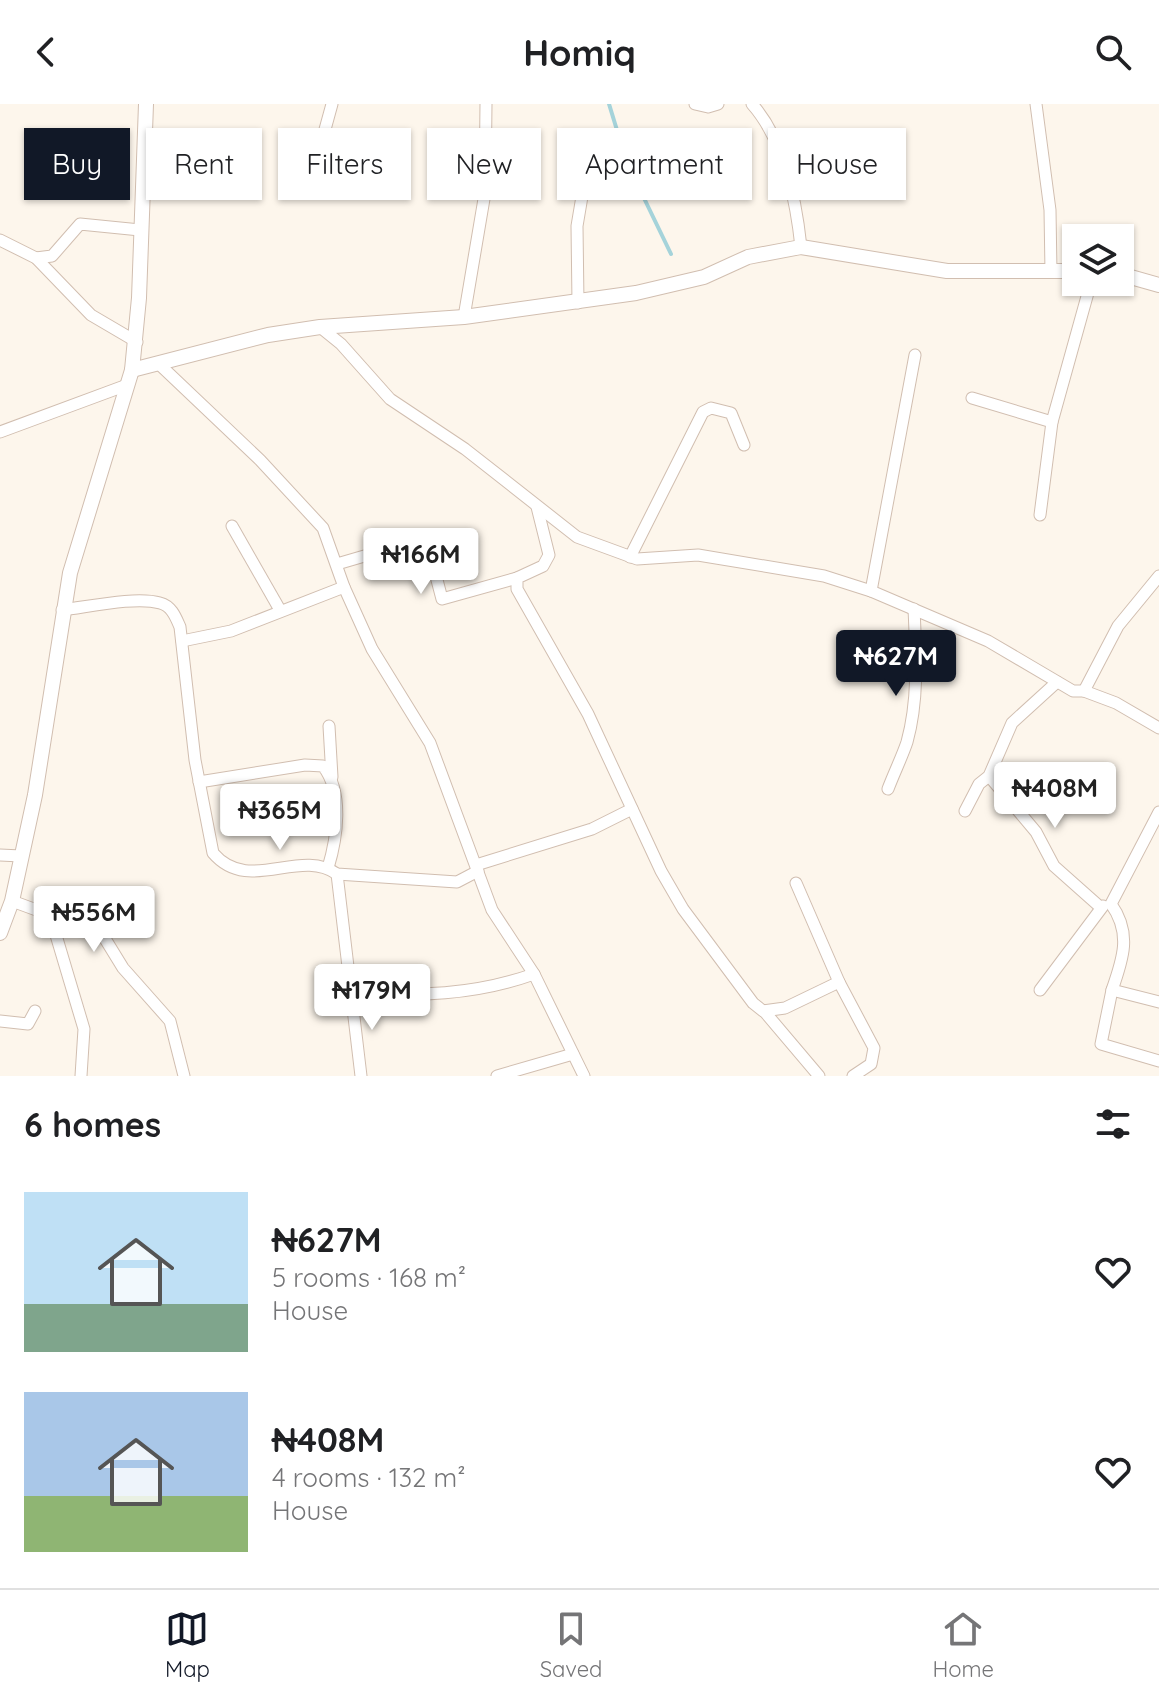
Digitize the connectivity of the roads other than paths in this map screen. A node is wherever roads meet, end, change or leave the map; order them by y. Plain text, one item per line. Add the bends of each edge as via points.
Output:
1 (146, 104) edge
2 (332, 104) edge
3 (486, 104) edge
4 (695, 104) edge
5 (718, 104) edge
6 (752, 104) edge
7 (1036, 104) edge
8 (325, 128) edge
9 (581, 200) edge
10 (140, 230) junction
11 (0, 240) edge
12 (801, 247) junction
13 (36, 258) junction
14 (1051, 272) junction
15 (1062, 272) edge
16 (1134, 278) edge
17 (1159, 285) edge
18 (1087, 296) edge
19 (578, 303) junction
20 (464, 317) junction
21 (320, 327) junction
22 (137, 342) junction
23 (915, 355) dead end
24 (160, 365) junction
25 (132, 370) junction
26 (127, 385) junction
27 (972, 398) dead end
28 (1052, 422) junction
29 (0, 432) edge
30 (744, 445) dead end
31 (537, 506) junction
32 (1040, 515) dead end
33 (232, 526) dead end
34 (630, 557) junction
35 (337, 564) junction
36 (1159, 576) edge
37 (517, 578) junction
38 (344, 587) junction
39 (871, 591) junction
40 (914, 609) junction
41 (62, 610) junction
42 (280, 610) junction
43 (182, 641) junction
44 (1057, 682) junction
45 (1084, 691) junction
46 (329, 726) dead end
47 (1159, 728) edge
48 (989, 776) junction
49 (332, 778) junction
50 (199, 782) junction
51 (888, 789) dead end
52 (632, 809) junction
53 (965, 811) dead end
54 (1159, 812) edge
55 (0, 855) edge
56 (21, 856) junction
57 (477, 868) junction
58 (332, 871) junction
59 (796, 883) dead end
60 (12, 901) junction
61 (1105, 905) junction
62 (50, 915) junction
63 (0, 933) edge
64 (534, 974) junction
65 (839, 982) junction
66 (1040, 990) dead end
67 (1112, 990) junction
68 (354, 992) junction
69 (1159, 1002) edge
70 (35, 1011) dead end
71 (763, 1011) junction
72 (0, 1021) edge
73 (573, 1054) junction
74 (1159, 1061) edge
75 (81, 1076) edge
76 (184, 1076) edge
77 (361, 1076) edge
78 (497, 1076) edge
79 (584, 1076) edge
80 (819, 1076) edge
81 (853, 1076) edge

1 - 10 street
2 - 8 street
3 - 20 street via 485,193
4 - 5 street
6 - 12 street via 772,133 796,208
7 - 14 street via 1050,210
9 - 19 street
10 - 13 street via 80,224 52,256
10 - 22 street
11 - 13 street
12 - 14 street via 947,271
12 - 19 street via 748,257 682,283
13 - 22 street via 91,315
14 - 15 street
16 - 17 street
18 - 28 street
19 - 20 street
20 - 21 street
21 - 24 street via 268,335
21 - 31 street via 390,399
22 - 25 street
23 - 39 street
24 - 25 street
24 - 35 street via 313,516
25 - 26 street
26 - 29 street
26 - 41 street
27 - 28 street
28 - 32 street
30 - 34 street via 731,413 711,408 703,412
31 - 34 street via 577,537
31 - 37 street via 549,555 543,566
33 - 42 street
34 - 39 street via 698,555 824,576
35 - 37 street via 426,538 442,599
35 - 38 street
36 - 45 street via 1118,626
37 - 52 street via 517,589 588,714
38 - 42 street
38 - 57 street via 372,649 430,743
39 - 40 street
40 - 44 street via 988,641
40 - 51 street via 917,671 910,724
41 - 43 street via 162,603 172,611
41 - 56 street
42 - 43 street via 231,631
43 - 50 street
44 - 45 street
44 - 48 street via 1012,723
45 - 47 street
46 - 49 street
48 - 53 street
48 - 61 street via 1036,832 1054,866
49 - 50 street via 323,766 305,765
49 - 58 street
50 - 58 street via 213,853 222,863 264,873 311,865
52 - 57 street via 592,829
52 - 71 street via 683,909
54 - 61 street
55 - 56 street
56 - 60 street
57 - 58 street via 457,882
57 - 64 street via 492,910
58 - 68 street
59 - 65 street
60 - 62 street
60 - 63 street
61 - 66 street
61 - 67 street via 1123,920 1123,959
62 - 75 street via 84,1029
62 - 76 street via 96,924 133,981 170,1021
64 - 68 street via 489,990
64 - 73 street
65 - 71 street via 785,1008
65 - 81 street via 874,1048 871,1064
67 - 69 street
67 - 74 street via 1101,1044
68 - 77 street
70 - 72 street via 28,1024
71 - 80 street
73 - 78 street
73 - 79 street

